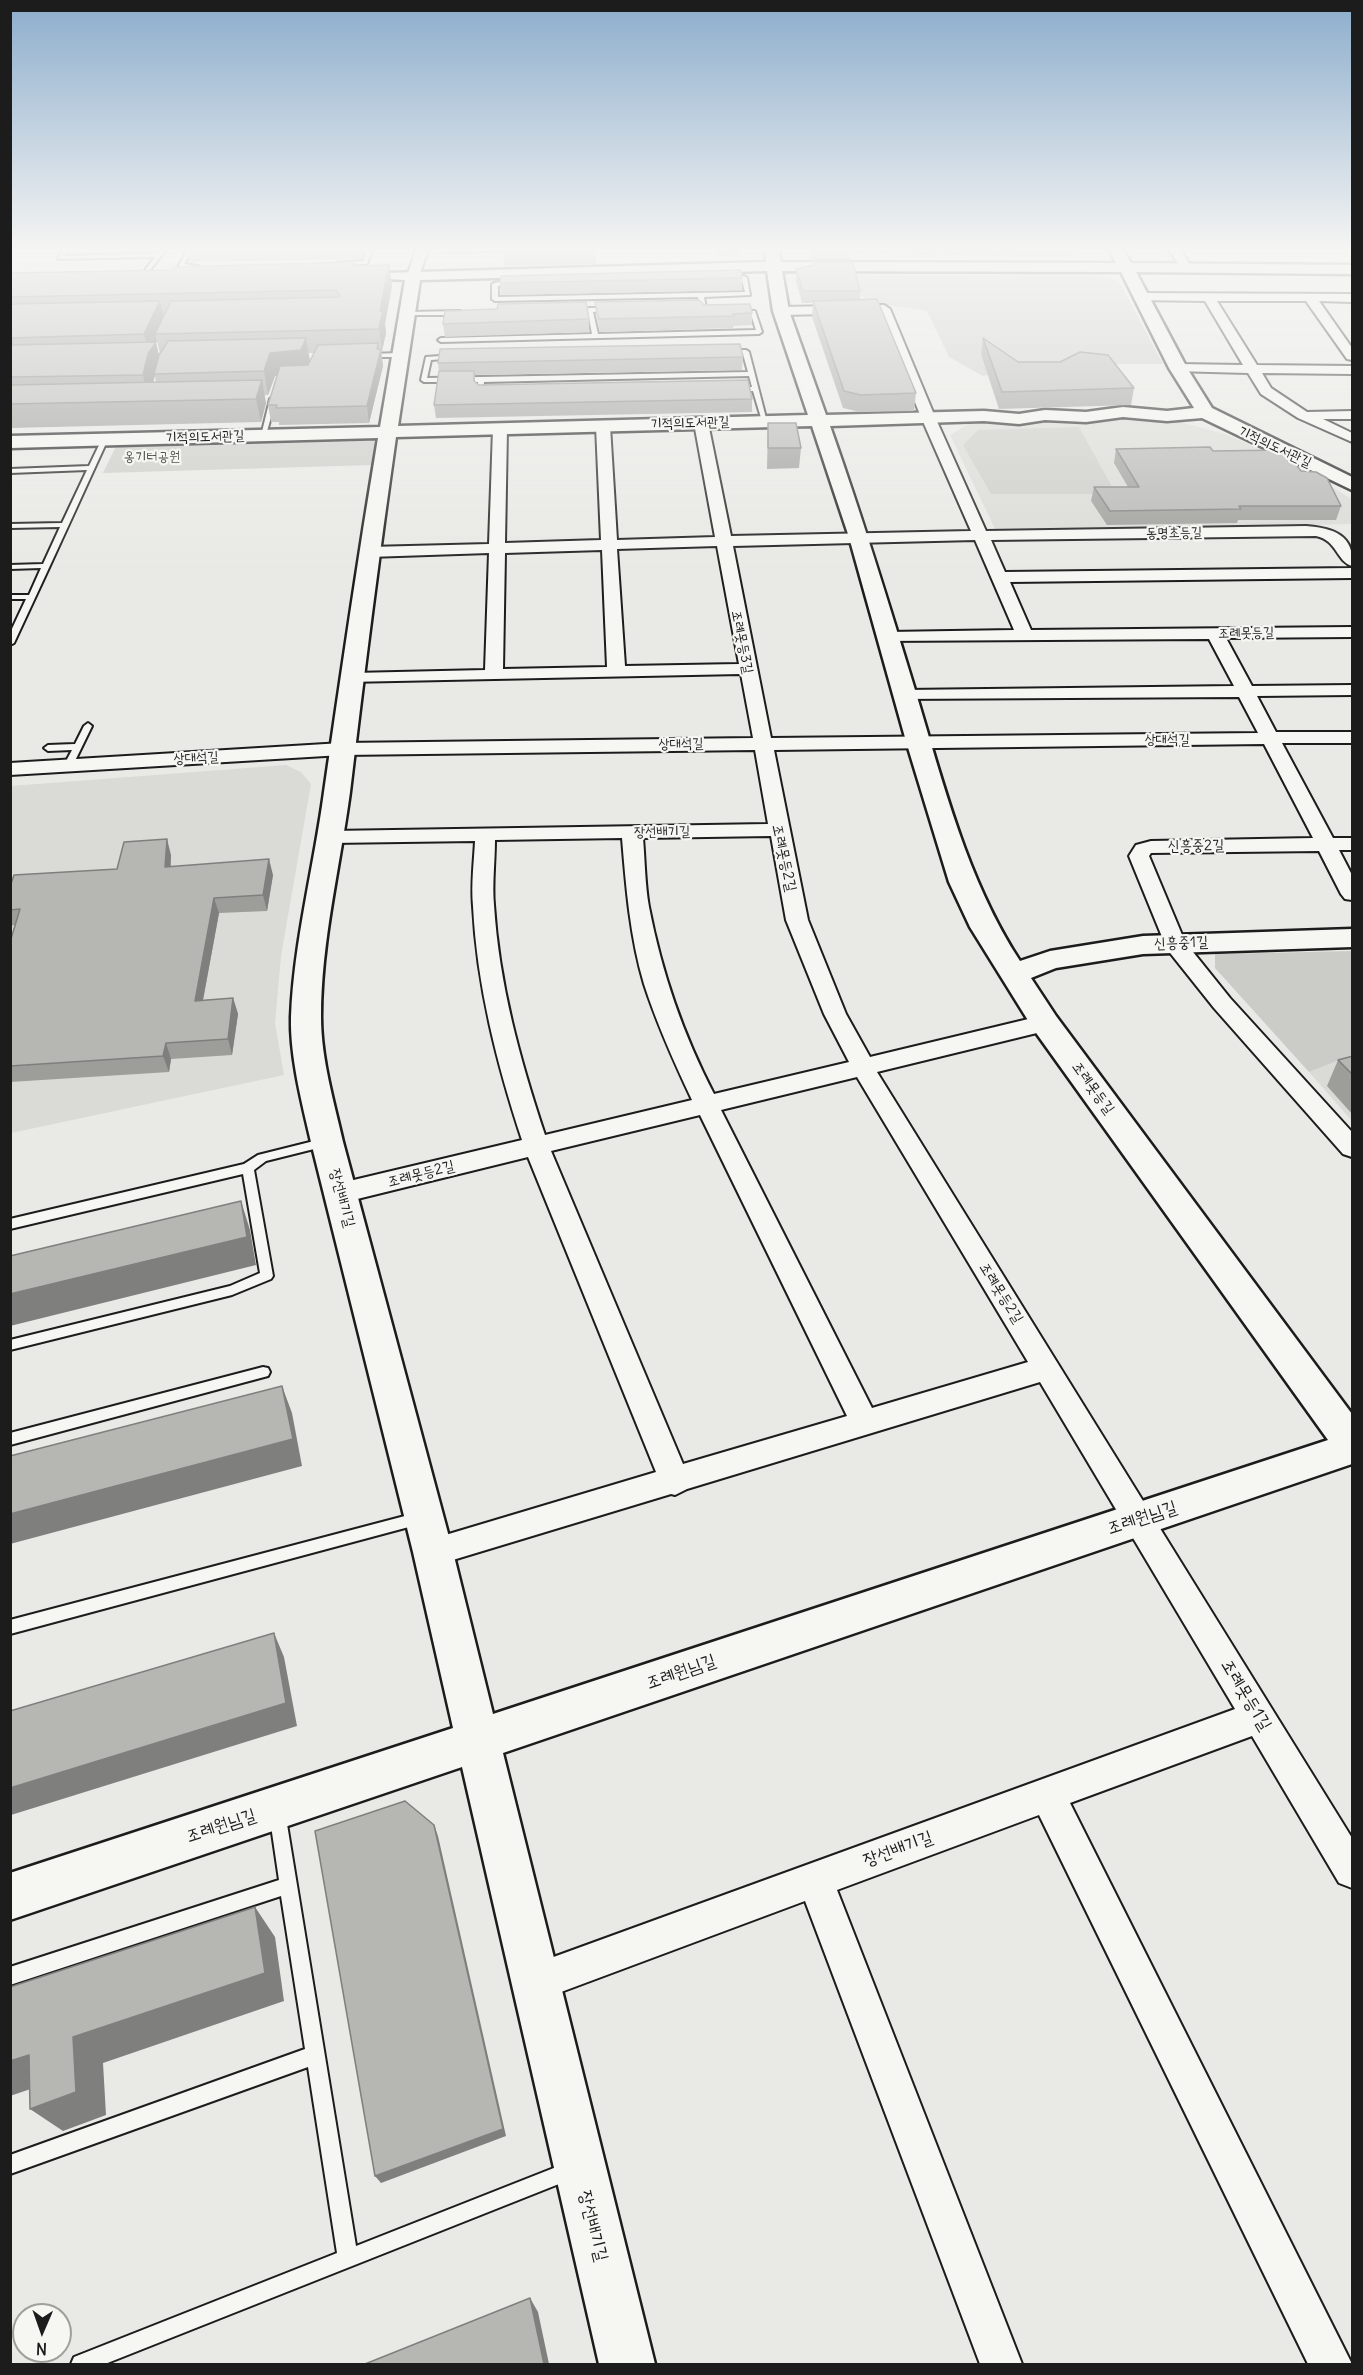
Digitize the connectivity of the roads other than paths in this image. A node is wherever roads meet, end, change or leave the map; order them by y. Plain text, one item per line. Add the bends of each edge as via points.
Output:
1 (401, 358) edge
2 (434, 358) edge
3 (748, 358) edge
4 (798, 358) edge
5 (904, 358) edge
6 (1173, 358) edge
7 (1244, 358) edge
8 (1178, 368) junction
9 (1251, 369) junction
10 (1353, 369) edge
11 (752, 374) junction
12 (481, 380) junction
13 (275, 389) edge
14 (722, 389) edge
15 (756, 389) junction
16 (492, 394) edge
17 (273, 399) junction
18 (262, 400) edge
19 (1205, 412) junction
20 (1303, 415) junction
21 (1353, 415) edge
22 (928, 417) junction
23 (820, 420) junction
24 (765, 421) junction
25 (701, 423) junction
26 (603, 426) junction
27 (500, 429) junction
28 (389, 432) junction
29 (263, 435) junction
30 (1353, 438) edge
31 (105, 439) junction
32 (10, 442) edge
33 (92, 468) junction
34 (10, 471) edge
35 (1353, 484) edge
36 (66, 525) junction
37 (10, 526) edge
38 (982, 536) junction
39 (859, 537) junction
40 (723, 542) junction
41 (609, 545) junction
42 (497, 548) junction
43 (369, 552) junction
44 (1353, 561) edge
45 (47, 566) junction
46 (10, 567) edge
47 (1353, 573) edge
48 (1001, 577) junction
49 (10, 597) edge
50 (33, 597) junction
51 (1353, 632) edge
52 (1215, 633) junction
53 (1025, 635) junction
54 (888, 637) junction
55 (10, 643) edge
56 (747, 669) junction
57 (616, 672) junction
58 (494, 675) junction
59 (353, 678) junction
60 (1353, 690) edge
61 (1246, 691) junction
62 (905, 695) junction
63 (88, 726) dead end
64 (1353, 737) edge
65 (1271, 739) junction
66 (918, 741) junction
67 (761, 743) junction
68 (77, 747) junction
69 (48, 748) dead end
70 (342, 749) junction
71 (69, 765) junction
72 (10, 769) edge
73 (778, 830) junction
74 (632, 832) junction
75 (485, 835) junction
76 (330, 837) junction
77 (1326, 844) junction
78 (1353, 844) edge
79 (1353, 894) edge
80 (1353, 938) edge
81 (1174, 944) junction
82 (1013, 975) junction
83 (1044, 1023) junction
84 (863, 1067) junction
85 (706, 1105) junction
86 (327, 1142) junction
87 (536, 1146) junction
88 (1353, 1148) edge
89 (248, 1168) junction
90 (341, 1193) junction
91 (10, 1224) edge
92 (10, 1345) edge
93 (1048, 1368) junction
94 (262, 1372) dead end
95 (865, 1423) junction
96 (10, 1438) edge
97 (1353, 1443) edge
98 (1353, 1448) edge
99 (675, 1482) junction
100 (424, 1516) junction
101 (1140, 1519) junction
102 (433, 1552) junction
103 (10, 1627) edge
104 (1258, 1717) junction
105 (479, 1740) junction
106 (1047, 1794) junction
107 (277, 1808) junction
108 (1353, 1870) edge
109 (815, 1880) junction
110 (288, 1885) junction
111 (10, 1897) edge
112 (10, 1976) edge
113 (537, 1982) junction
114 (315, 2055) junction
115 (10, 2165) edge
116 (579, 2167) junction
117 (348, 2258) junction
118 (81, 2364) edge
119 (627, 2364) edge
120 (1001, 2364) edge
121 (1331, 2364) edge

1 - 28 street, 장선배기길
2 - 12 lane via 428,358 424,380
3 - 11 lane
4 - 23 street, 조례못등길
5 - 22 street
6 - 8 street
7 - 9 street
8 - 9 street
8 - 19 street
9 - 10 street
9 - 20 street via 1266,391
11 - 12 lane
11 - 15 lane
12 - 16 lane via 480,394
13 - 17 lane
14 - 15 lane
15 - 24 lane
17 - 18 lane
17 - 29 lane
19 - 22 street, 기적의도서관길 via 1167,416 1120,412 1018,419
19 - 35 street, 기적의도서관길
20 - 21 street
20 - 30 street
22 - 23 street, 기적의도서관길
22 - 38 street
23 - 24 street, 기적의도서관길
23 - 39 street, 조례못등길
24 - 25 street, 기적의도서관길
25 - 26 street, 기적의도서관길
25 - 40 street, 조례못등3길
26 - 27 street, 기적의도서관길
26 - 41 street
27 - 28 street, 기적의도서관길
27 - 42 street
28 - 29 street, 기적의도서관길
28 - 43 street, 장선배기길
29 - 31 street, 기적의도서관길
31 - 32 street, 기적의도서관길
31 - 33 lane
33 - 34 lane
33 - 36 lane
36 - 37 lane
36 - 45 lane
38 - 39 street, 동명초등길
38 - 44 street, 동명초등길 via 1320,532 1337,537
38 - 48 street
39 - 40 street
39 - 54 street, 조례못등길
40 - 41 street
40 - 56 street, 조례못등3길
41 - 42 street
41 - 57 street
42 - 43 street
42 - 58 street
43 - 59 street, 장선배기길
45 - 46 lane
45 - 50 lane
47 - 48 street
48 - 53 street
49 - 50 lane
50 - 55 lane
51 - 52 street, 조례못등길
52 - 53 street, 조례못등길
52 - 61 street
53 - 54 street, 조례못등길
54 - 62 street, 조례못등길
56 - 57 street
56 - 67 street, 조례못등3길
57 - 58 street
58 - 59 street
59 - 70 street, 장선배기길
60 - 61 street
61 - 62 street
61 - 65 street
62 - 66 street, 조례못등길
63 - 68 lane
64 - 65 street, 상대석길
65 - 66 street, 상대석길
65 - 77 street
66 - 67 street, 상대석길
66 - 82 street, 조례못등길 via 963,882
67 - 70 street, 상대석길
67 - 73 street, 조례못등2길
68 - 69 lane
68 - 71 lane
70 - 71 street, 상대석길
70 - 76 street, 장선배기길
71 - 72 street, 상대석길
73 - 74 street, 장선배기길
73 - 84 street, 조례못등2길 via 797,920 835,1014
74 - 75 street, 장선배기길
74 - 85 street via 638,904 655,983 680,1051
75 - 76 street, 장선배기길
75 - 87 street via 483,904 491,975 510,1066
76 - 86 street, 장선배기길 via 310,961 306,1019 314,1085
77 - 78 street, 신흥중2길
77 - 79 street
77 - 81 street, 신흥중2길 via 1143,849 1139,856
80 - 81 street, 신흥중1길
81 - 82 street, 신흥중1길 via 1050,960
81 - 88 street
82 - 83 street, 조례못등길
83 - 84 street, 조례못등2길
83 - 97 street, 조례못등길
84 - 85 street, 조례못등2길
84 - 93 street, 조례못등2길
85 - 87 street, 조례못등2길
85 - 95 street
86 - 89 lane via 261,1158
86 - 90 street, 장선배기길
87 - 90 street, 조례못등2길
87 - 99 street
89 - 91 lane
89 - 92 lane via 267,1276 232,1290
90 - 100 street, 장선배기길
93 - 95 street
93 - 101 street, 조례못등2길
94 - 96 lane
95 - 99 street
98 - 101 street, 조례원님길
99 - 102 street
100 - 102 street, 장선배기길
100 - 103 lane
101 - 104 street, 조례못등1길
101 - 105 street, 조례원님길
102 - 105 street, 장선배기길
104 - 106 street, 장선배기길
104 - 108 street, 조례못등1길
105 - 107 street, 조례원님길
105 - 113 street, 장선배기길
106 - 109 street, 장선배기길
106 - 121 street
107 - 110 lane
107 - 111 street, 조례원님길
109 - 113 street, 장선배기길
109 - 120 street
110 - 112 lane
110 - 114 lane
113 - 116 street, 장선배기길
114 - 115 lane
114 - 117 lane
116 - 117 lane
116 - 119 street, 장선배기길
117 - 118 lane

